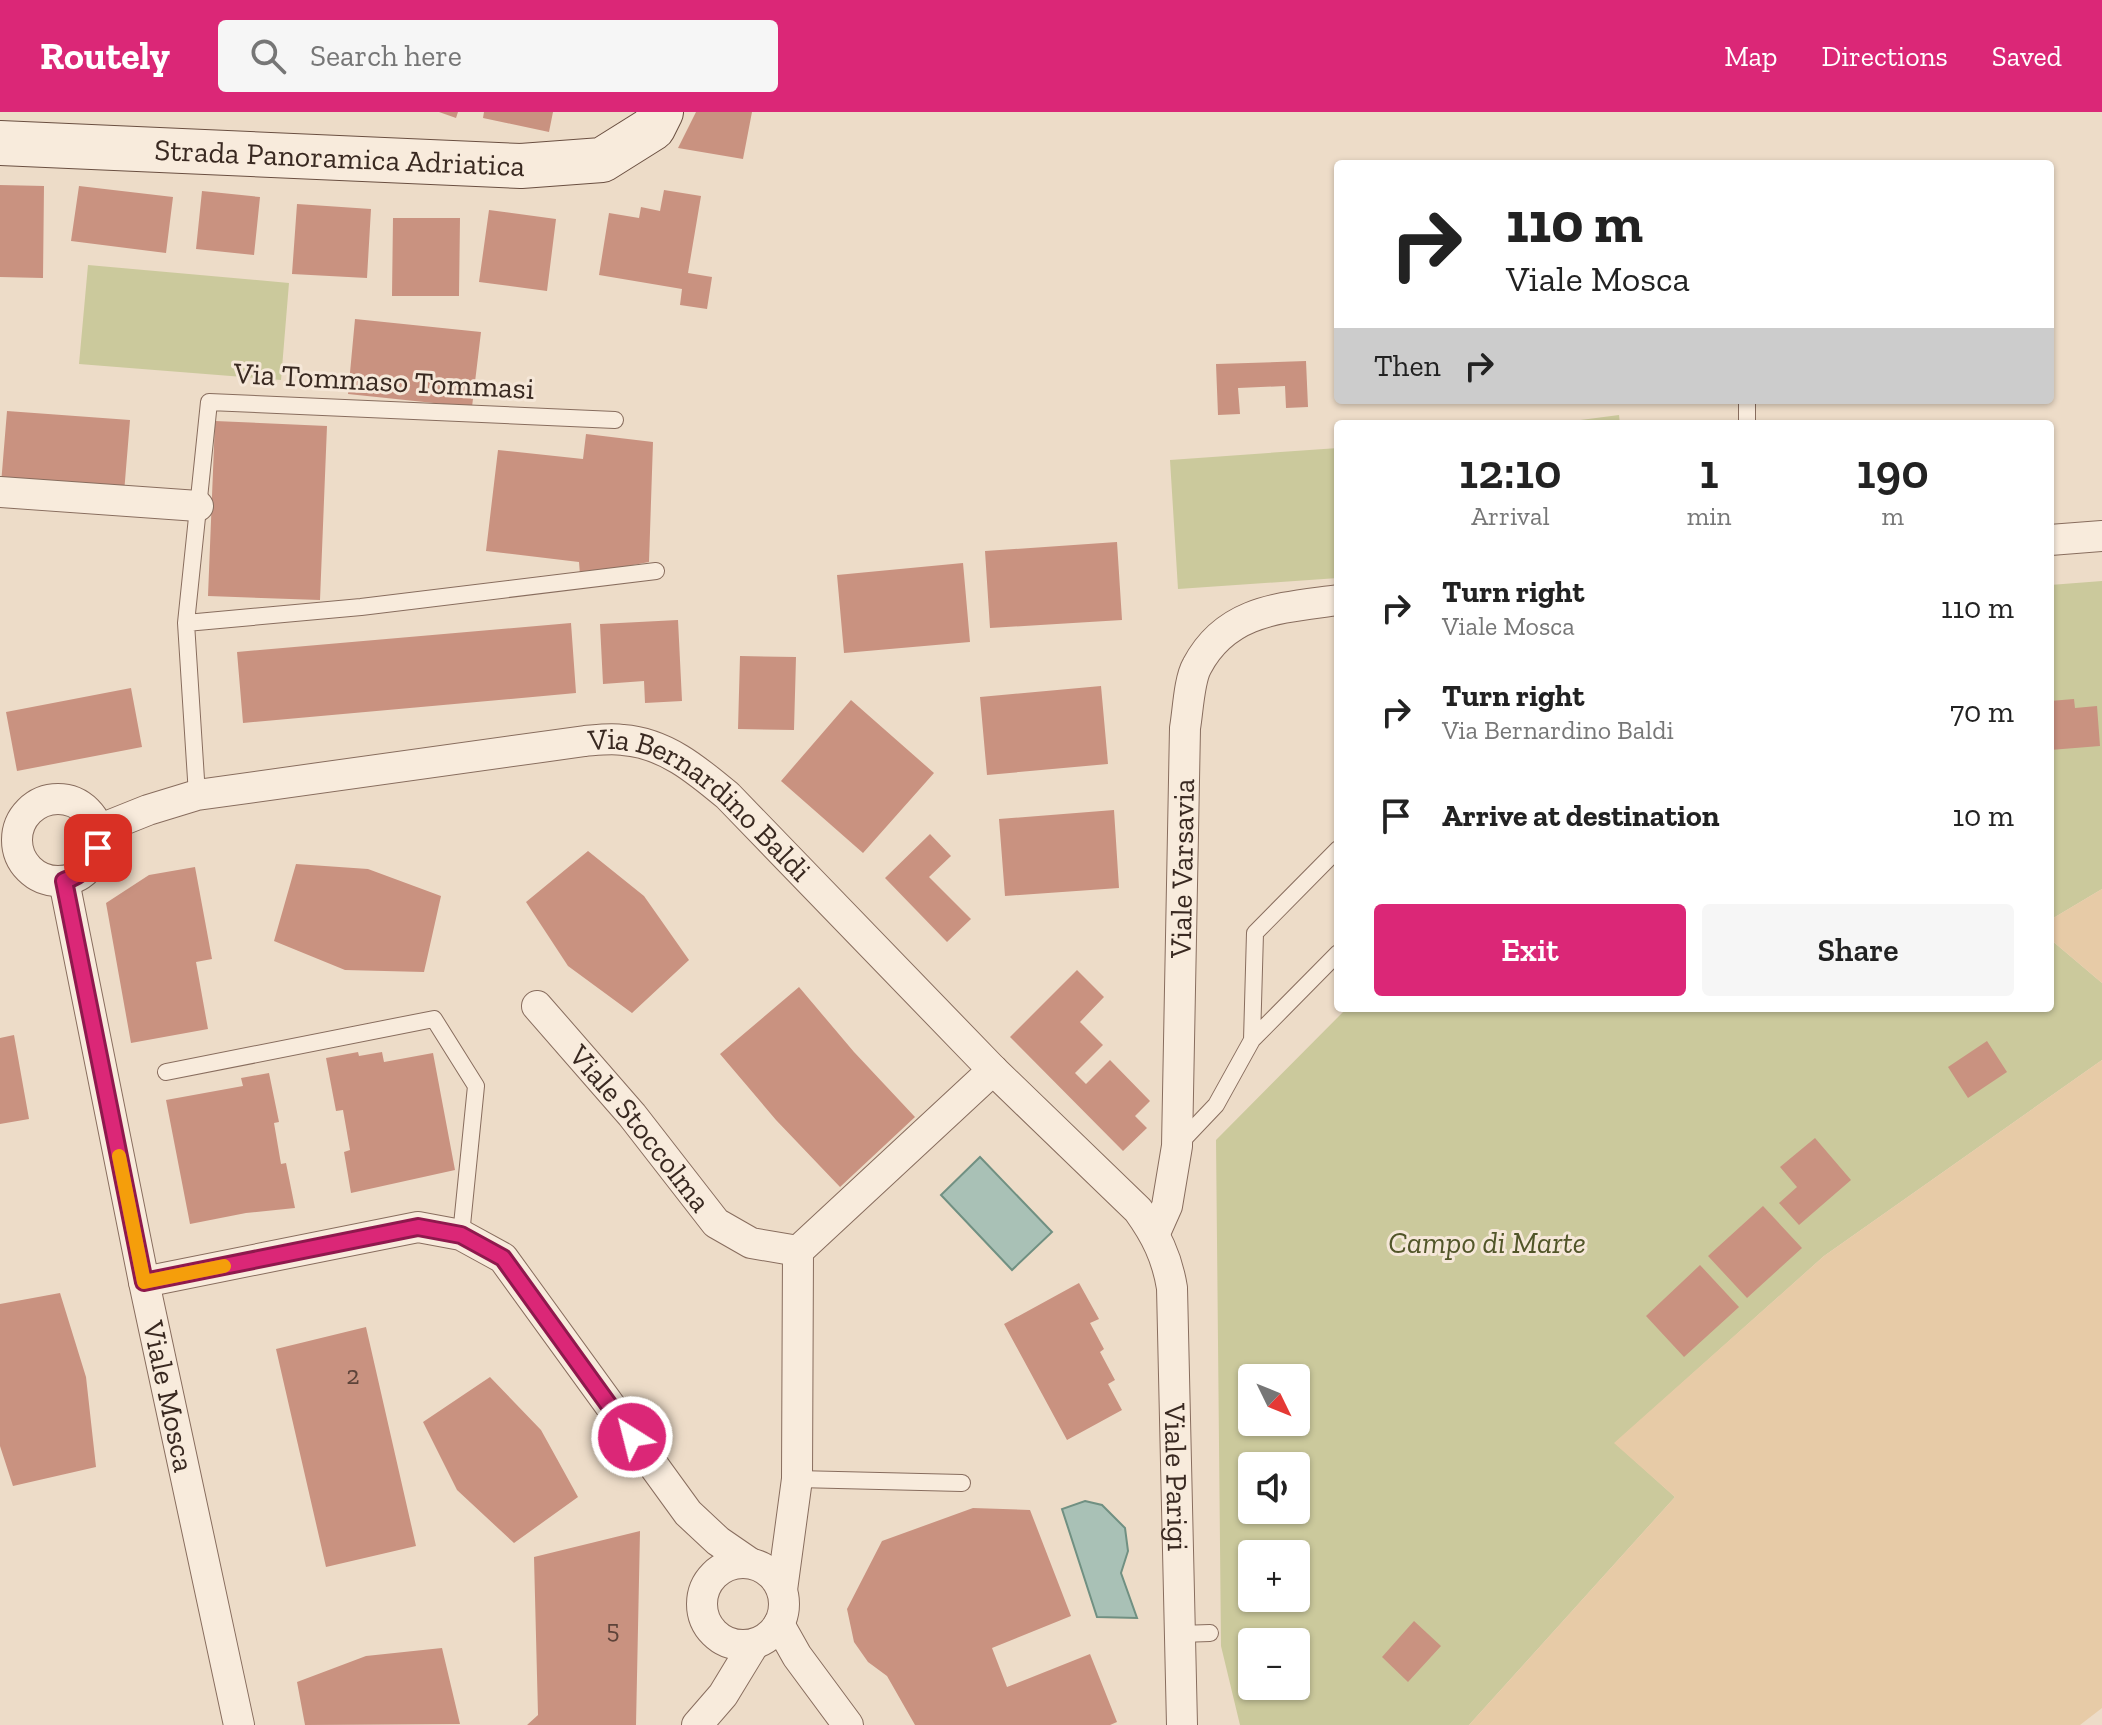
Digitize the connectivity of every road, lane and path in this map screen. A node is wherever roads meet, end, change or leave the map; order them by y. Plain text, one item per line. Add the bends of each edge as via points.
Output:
1 (661, 112) edge
2 (0, 143) edge
3 (615, 420) dead end
4 (0, 492) edge
5 (198, 506) junction
6 (2102, 536) edge
7 (2054, 540) edge
8 (656, 571) dead end
9 (1334, 601) edge
10 (186, 623) junction
11 (197, 795) junction
12 (15, 809) edge
13 (98, 830) junction
14 (1334, 853) edge
15 (13, 862) edge
16 (64, 881) junction
17 (1334, 957) edge
18 (537, 1006) dead end
19 (1252, 1040) junction
20 (993, 1070) junction
21 (166, 1072) dead end
22 (1177, 1146) junction
23 (1155, 1233) junction
24 (461, 1235) junction
25 (798, 1251) junction
26 (144, 1282) junction
27 (797, 1479) junction
28 (962, 1483) dead end
29 (688, 1513) junction
30 (750, 1563) junction
31 (782, 1590) junction
32 (702, 1596) junction
33 (779, 1624) junction
34 (754, 1644) junction
35 (239, 1725) edge
36 (697, 1725) edge
37 (848, 1725) edge
38 (1182, 1725) edge

1 - 2 street, Strada Panoramica Adriatica via 653,128 602,160 521,166
3 - 5 lane, Via Tommaso Tommasi via 209,402
4 - 5 street
5 - 10 lane, Via Tommaso Tommasi
6 - 7 street
8 - 10 lane
9 - 22 street, Viale Varsavia via 1263,611 1223,632 1196,668 1185,728
10 - 11 lane, Via Tommaso Tommasi
11 - 13 street, Via Bernardino Baldi
11 - 20 street, Via Bernardino Baldi via 585,741 624,740 660,749 694,767 728,796
12 - 13 street via 69,800 87,811
12 - 15 street
13 - 16 street via 92,864
14 - 19 lane via 1255,933
15 - 16 street via 44,879
16 - 26 street, Viale Mosca
17 - 19 lane
18 - 25 street, Viale Stoccolma via 716,1223 751,1243
19 - 22 lane via 1216,1105
20 - 23 street, Via Bernardino Baldi via 1138,1210
20 - 25 street
21 - 24 lane via 434,1019 476,1086
22 - 23 street, Viale Varsavia via 1167,1206
23 - 38 street, Viale Parigi via 1172,1288 1195,1634
24 - 26 street via 418,1227
24 - 29 street via 503,1258
25 - 27 street
26 - 35 street, Viale Mosca
27 - 28 lane
27 - 31 street
29 - 30 street
29 - 32 street via 699,1552
30 - 31 street via 770,1572
30 - 32 street via 724,1566
31 - 33 street
32 - 34 street via 702,1611 715,1634 740,1646
33 - 34 street
33 - 37 street
34 - 36 street via 731,1685

